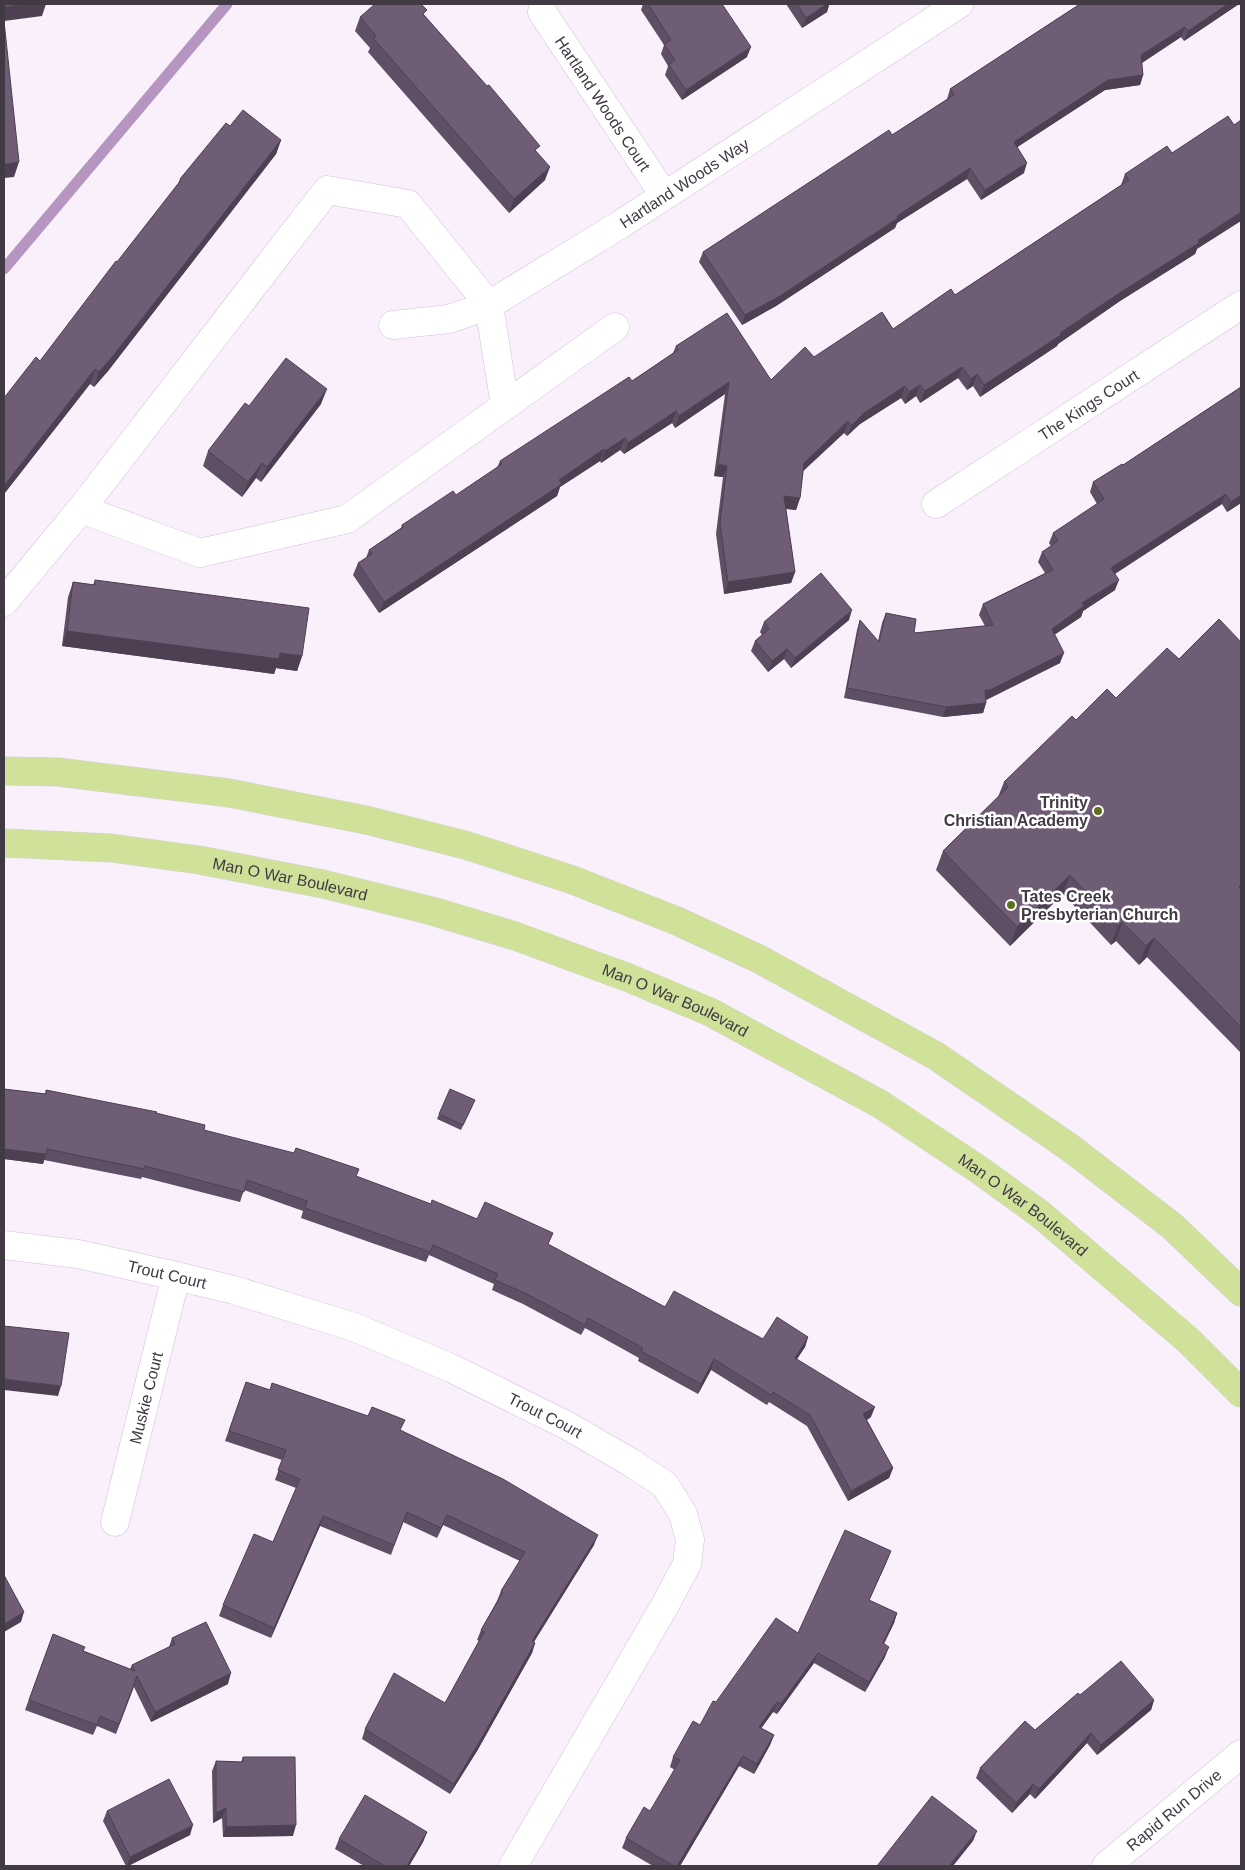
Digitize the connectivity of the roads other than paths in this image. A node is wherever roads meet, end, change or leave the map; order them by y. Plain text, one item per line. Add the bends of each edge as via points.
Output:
1 (959, 4) edge
2 (542, 12) dead end
3 (664, 195) junction
4 (489, 305) junction
5 (1241, 305) edge
6 (393, 325) dead end
7 (615, 327) dead end
8 (505, 406) junction
9 (936, 504) dead end
10 (80, 508) junction
11 (4, 602) edge
12 (4, 771) edge
13 (4, 843) edge
14 (4, 1245) edge
15 (176, 1276) junction
16 (1241, 1292) edge
17 (1241, 1393) edge
18 (115, 1522) dead end
19 (1241, 1754) edge
20 (513, 1866) edge
21 (1106, 1866) edge

1 - 3 street, Hartland Woods Way
2 - 3 street, Hartland Woods Court
3 - 4 street, Hartland Woods Way
4 - 6 street, Hartland Woods Way via 449,320
4 - 8 street
4 - 10 street via 408,204 327,190
5 - 9 street, The Kings Court
7 - 8 street
8 - 10 street via 346,519 200,553
10 - 11 street
12 - 16 main road via 58,772 229,793 366,820 466,845 570,879 677,921 759,959 936,1056 1069,1147 1172,1226
13 - 17 main road, Man O War Boulevard via 111,848 199,860 323,884 515,936 710,1012 880,1104 978,1169 1040,1214 1188,1340
14 - 15 street, Trout Court via 78,1254
15 - 18 street, Muskie Court
15 - 20 street, Trout Court via 234,1290 354,1327 451,1368 568,1426 630,1462 665,1485 683,1514 690,1540 687,1564
19 - 21 street, Rapid Run Drive

